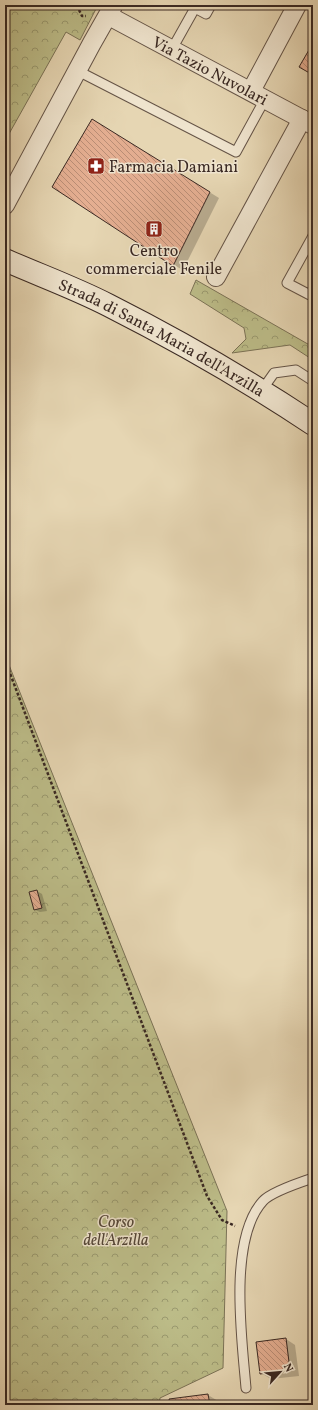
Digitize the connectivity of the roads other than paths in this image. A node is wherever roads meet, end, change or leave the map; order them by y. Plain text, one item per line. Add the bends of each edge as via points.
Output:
1 (211, 5) edge
2 (296, 5) edge
3 (192, 6) edge
4 (112, 9) edge
5 (172, 49) junction
6 (78, 71) junction
7 (258, 95) junction
8 (310, 121) edge
9 (5, 205) edge
10 (313, 236) edge
11 (5, 260) edge
12 (216, 277) dead end
13 (313, 289) edge
14 (313, 381) edge
15 (262, 390) junction
16 (313, 424) edge
17 (313, 1178) edge
18 (246, 1388) dead end

1 - 3 lane via 206,14
2 - 7 street
3 - 5 lane
4 - 5 street, Via Tazio Nuvolari
4 - 6 street
5 - 7 street, Via Tazio Nuvolari
6 - 7 lane via 236,152
6 - 9 street
7 - 8 street, Via Tazio Nuvolari
8 - 12 street
10 - 13 lane via 287,283 310,295
11 - 15 main road, Strada di Santa Maria dell'Arzilla via 106,304
14 - 15 lane via 296,370 274,373
15 - 16 main road, Strada di Santa Maria dell'Arzilla
17 - 18 lane via 296,1183 263,1200 246,1230 239,1297

